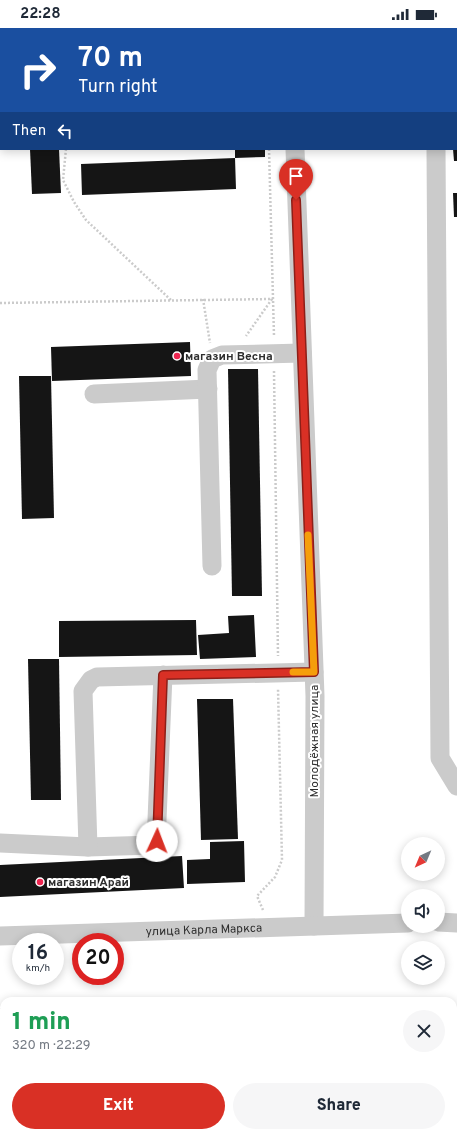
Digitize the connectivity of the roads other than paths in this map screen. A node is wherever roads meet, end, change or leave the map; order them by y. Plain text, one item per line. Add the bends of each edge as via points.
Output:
1 (295, 150) edge
2 (436, 150) edge
3 (302, 353) junction
4 (208, 389) junction
5 (94, 394) dead end
6 (212, 566) dead end
7 (314, 672) junction
8 (163, 675) junction
9 (457, 786) edge
10 (0, 843) edge
11 (88, 847) junction
12 (445, 922) edge
13 (401, 923) edge
14 (457, 923) edge
15 (314, 926) junction
16 (0, 936) edge

1 - 3 street, Молодёжная улица
2 - 9 street via 440,758
3 - 4 street via 222,355 212,359 207,370
3 - 7 street, Молодёжная улица
4 - 5 street
4 - 6 street
7 - 8 street
7 - 15 street, Молодёжная улица
8 - 11 street via 156,844
8 - 11 street via 97,677 91,680 83,691
10 - 11 street
12 - 14 street
13 - 15 street, улица Карла Маркса
15 - 16 street, улица Карла Маркса

